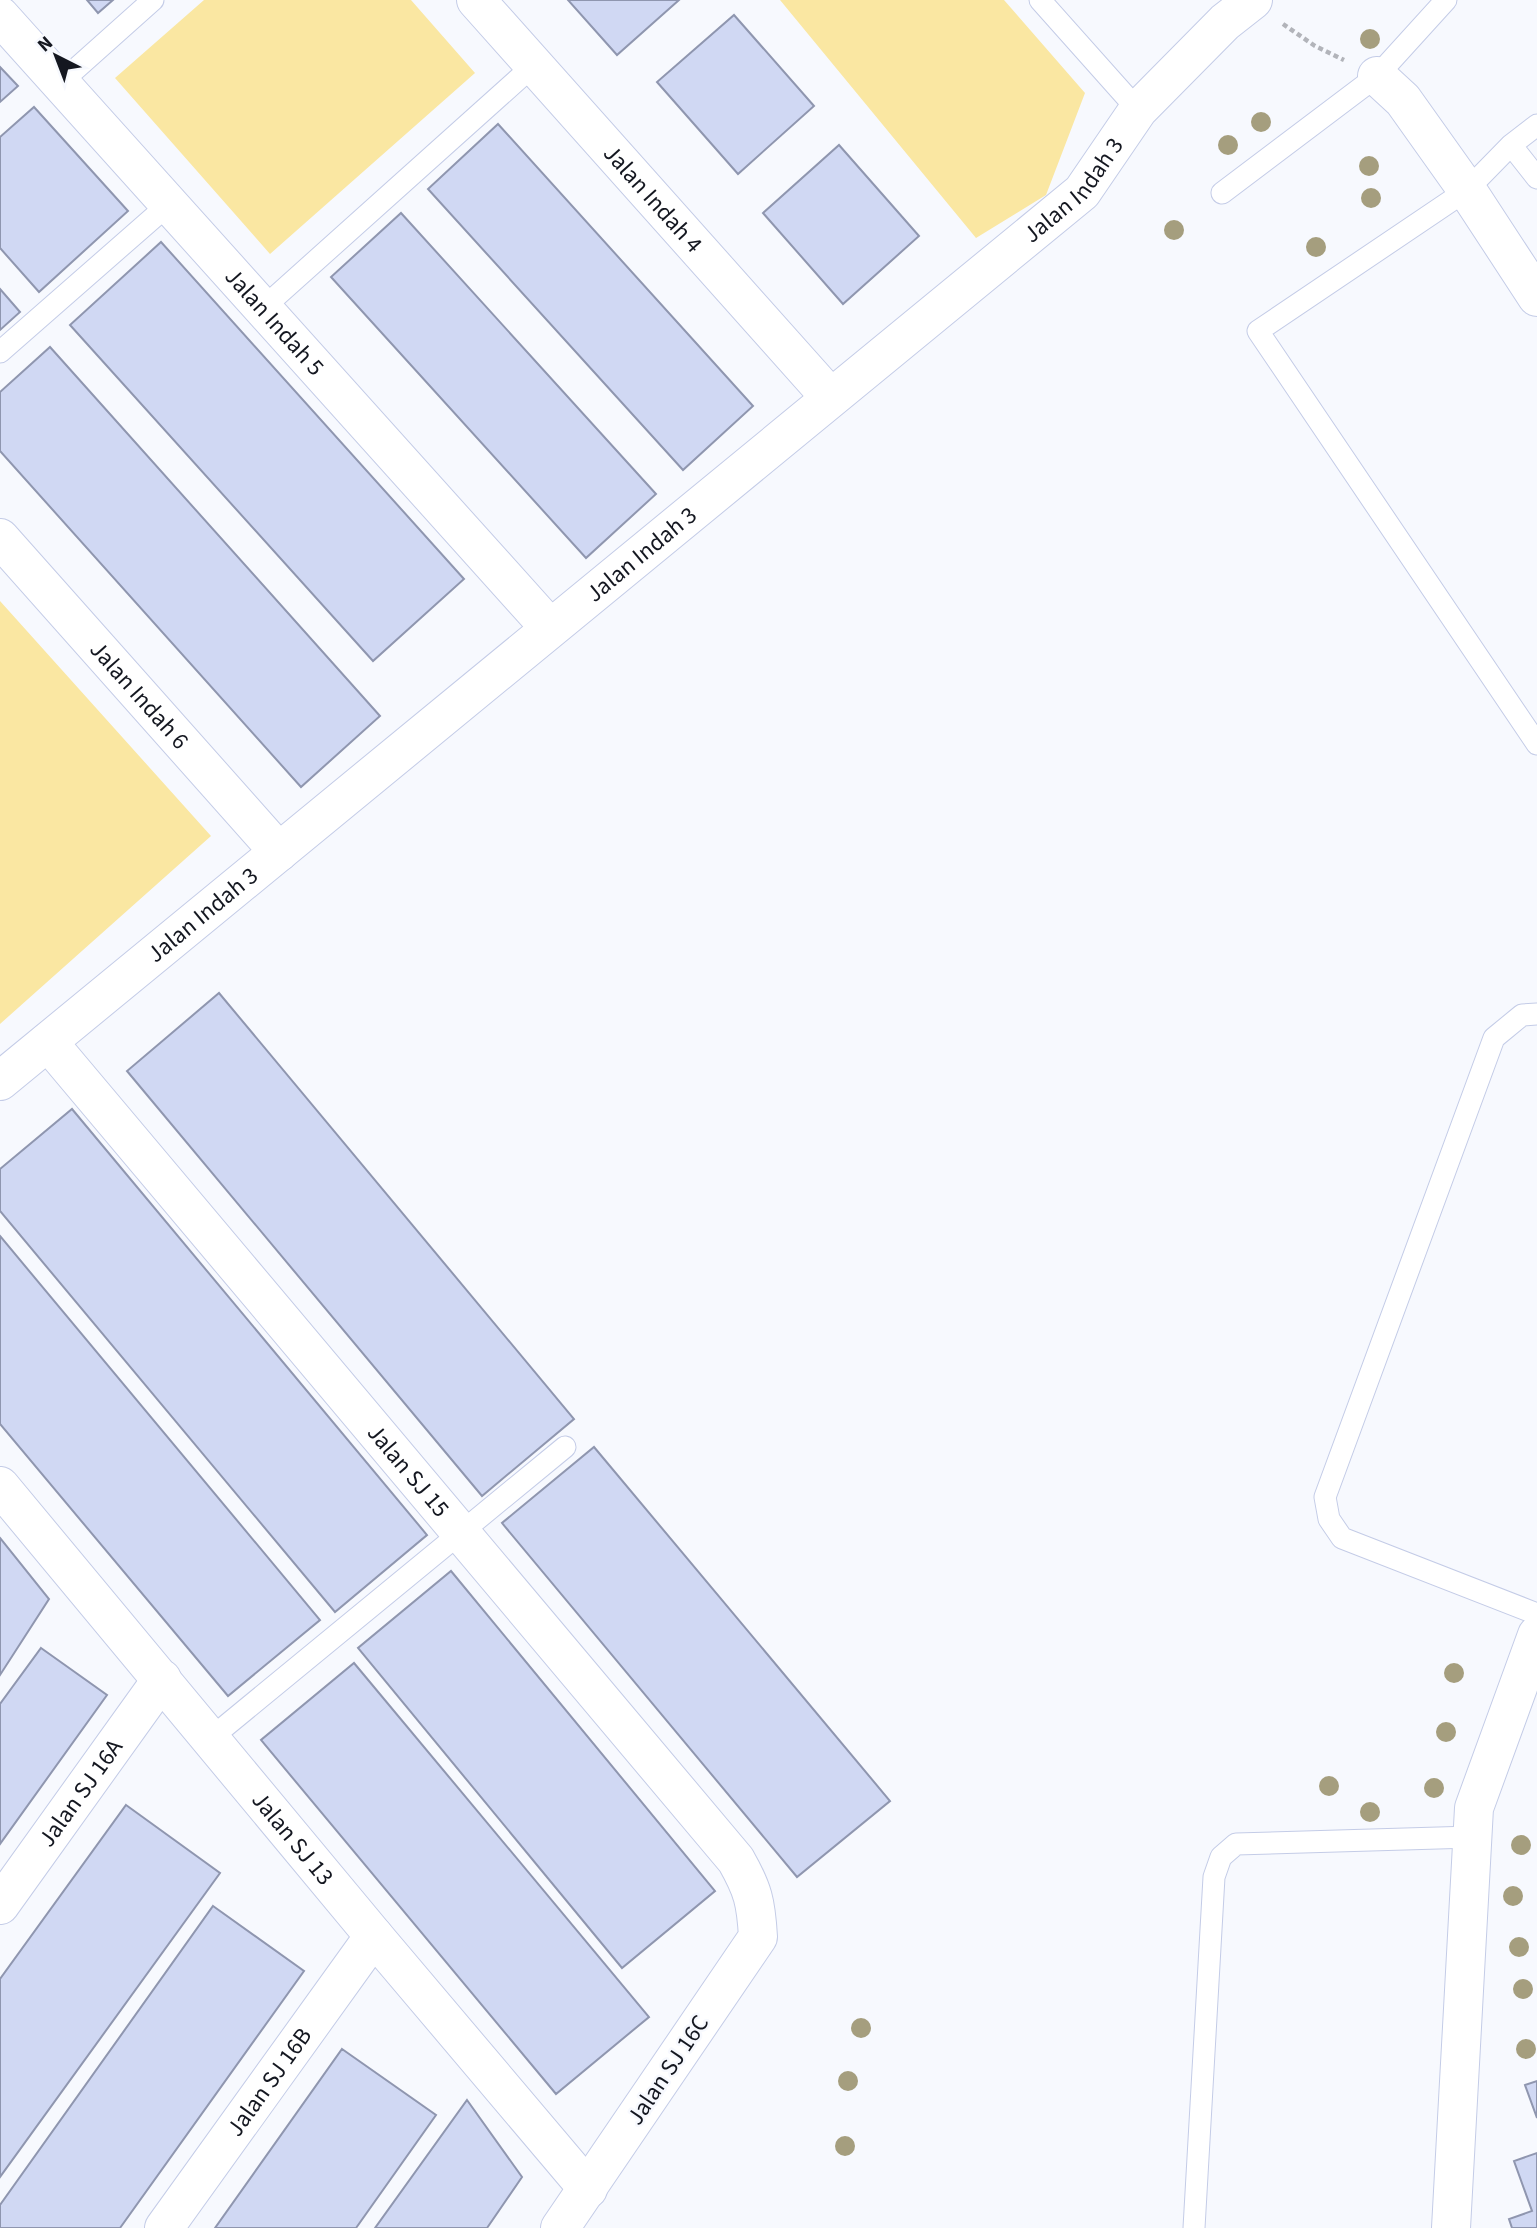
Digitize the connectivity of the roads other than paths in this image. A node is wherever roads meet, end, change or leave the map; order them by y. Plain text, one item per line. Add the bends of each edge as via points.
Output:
1 (153, 0) edge
2 (476, 0) edge
3 (1040, 0) edge
4 (1446, 0) edge
5 (1265, 9) edge
6 (0, 16) edge
7 (534, 65) junction
8 (1377, 76) junction
9 (60, 83) junction
10 (1138, 110) junction
11 (1537, 125) edge
12 (1511, 145) junction
13 (1537, 178) edge
14 (1466, 190) junction
15 (1222, 193) dead end
16 (169, 204) junction
17 (1537, 297) edge
18 (263, 308) junction
19 (0, 352) edge
20 (830, 397) junction
21 (0, 538) edge
22 (550, 628) junction
23 (1537, 744) edge
24 (279, 852) junction
25 (1537, 1014) edge
26 (48, 1042) junction
27 (0, 1082) edge
28 (565, 1447) dead end
29 (0, 1486) edge
30 (461, 1532) junction
31 (1537, 1614) edge
32 (1537, 1635) edge
33 (162, 1679) junction
34 (211, 1738) junction
35 (1472, 1836) junction
36 (0, 1906) edge
37 (756, 1906) joint
38 (374, 1936) junction
39 (588, 2189) junction
40 (164, 2228) edge
41 (560, 2228) edge
42 (1194, 2228) edge
43 (1451, 2228) edge

1 - 9 lane
2 - 7 street, Jalan Indah 4
3 - 10 lane
4 - 8 lane
5 - 10 street, Jalan Indah 3 via 1225,22
6 - 9 street, Jalan Indah 5
7 - 18 lane
7 - 20 street, Jalan Indah 4
8 - 14 street via 1403,100
8 - 15 lane
9 - 16 street, Jalan Indah 5
10 - 20 street, Jalan Indah 3 via 1082,192
11 - 12 lane
12 - 13 lane
12 - 14 lane
14 - 17 street
14 - 23 lane via 1258,331
16 - 18 street, Jalan Indah 5
16 - 19 lane
18 - 22 street, Jalan Indah 5
20 - 22 street, Jalan Indah 3
21 - 24 street, Jalan Indah 6
22 - 24 street, Jalan Indah 3
24 - 26 street, Jalan Indah 3
25 - 31 lane via 1522,1015 1494,1038 1325,1497 1329,1519 1342,1538
26 - 27 street, Jalan Indah 3
26 - 30 street, Jalan SJ 15
28 - 30 lane
29 - 33 street, Jalan SJ 13
30 - 34 lane
30 - 37 street, Jalan SJ 15 via 736,1860
32 - 35 street via 1474,1808
33 - 34 street, Jalan SJ 13
33 - 36 street, Jalan SJ 16A
34 - 38 street, Jalan SJ 13
35 - 42 lane via 1236,1844 1221,1857 1214,1877
35 - 43 street
37 - 39 street, Jalan SJ 16C via 758,1937
38 - 39 street, Jalan SJ 13
38 - 40 street, Jalan SJ 16B
39 - 41 street, Jalan SJ 16C

